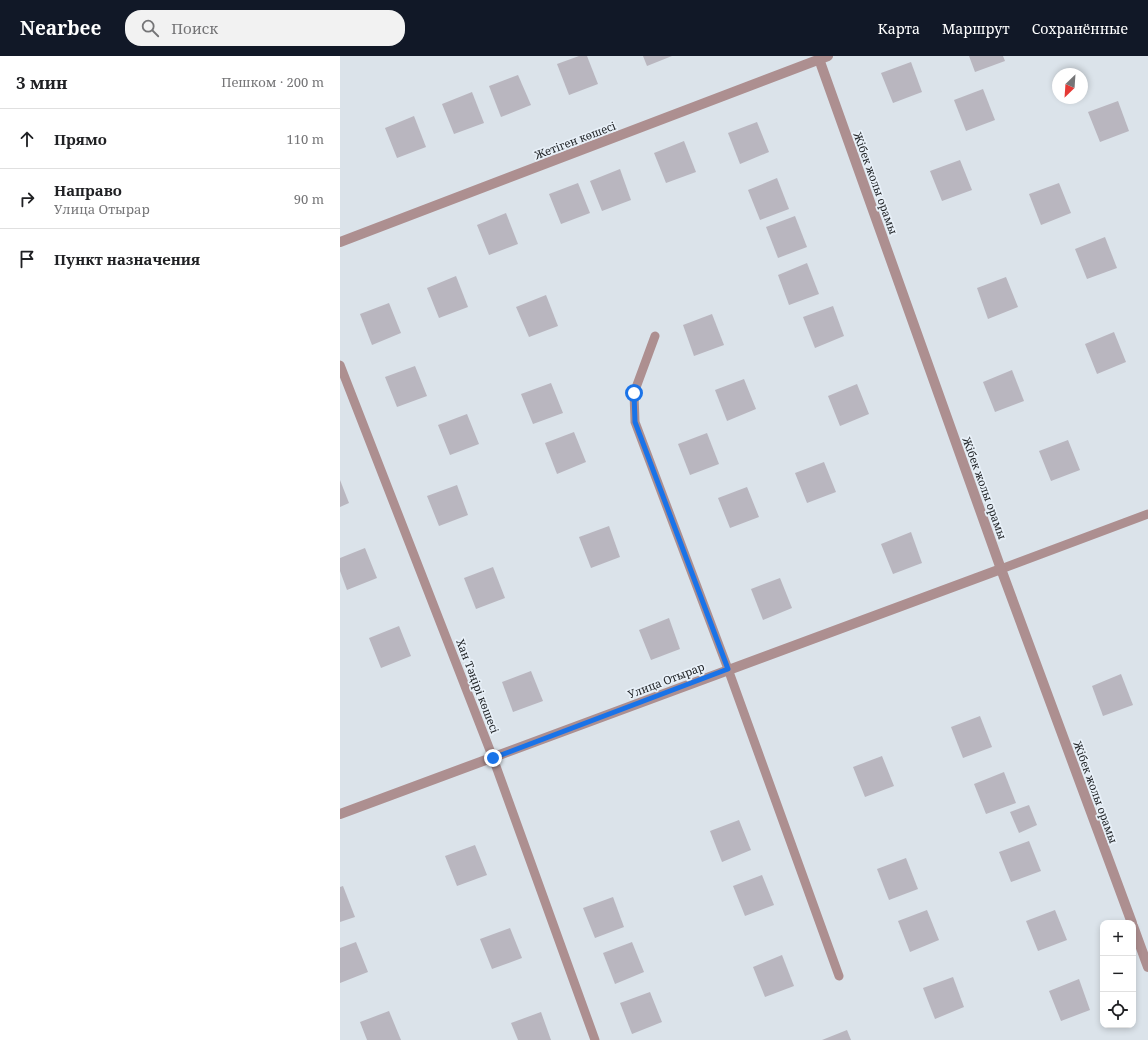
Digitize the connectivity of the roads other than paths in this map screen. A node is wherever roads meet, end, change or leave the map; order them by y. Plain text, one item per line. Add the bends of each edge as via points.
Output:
1 (822, 57) edge
2 (340, 242) edge
3 (655, 336) dead end
4 (340, 366) edge
5 (1148, 514) edge
6 (1002, 570) junction
7 (728, 669) junction
8 (493, 758) junction
9 (340, 814) edge
10 (1131, 920) edge
11 (1136, 934) edge
12 (1148, 967) edge
13 (839, 976) dead end
14 (595, 1040) edge

1 - 2 street, Жетіген көшесі
1 - 6 street, Жібек жолы орамы
3 - 7 lane via 634,393 635,422
4 - 8 lane, Хан Тәңірі көшесі
5 - 6 lane
6 - 7 street, Улица Отырар
6 - 10 street, Жібек жолы орамы
7 - 8 street, Улица Отырар
7 - 13 lane
8 - 9 street, Улица Отырар
8 - 14 lane, Хан Тәңірі көшесі
11 - 12 street

